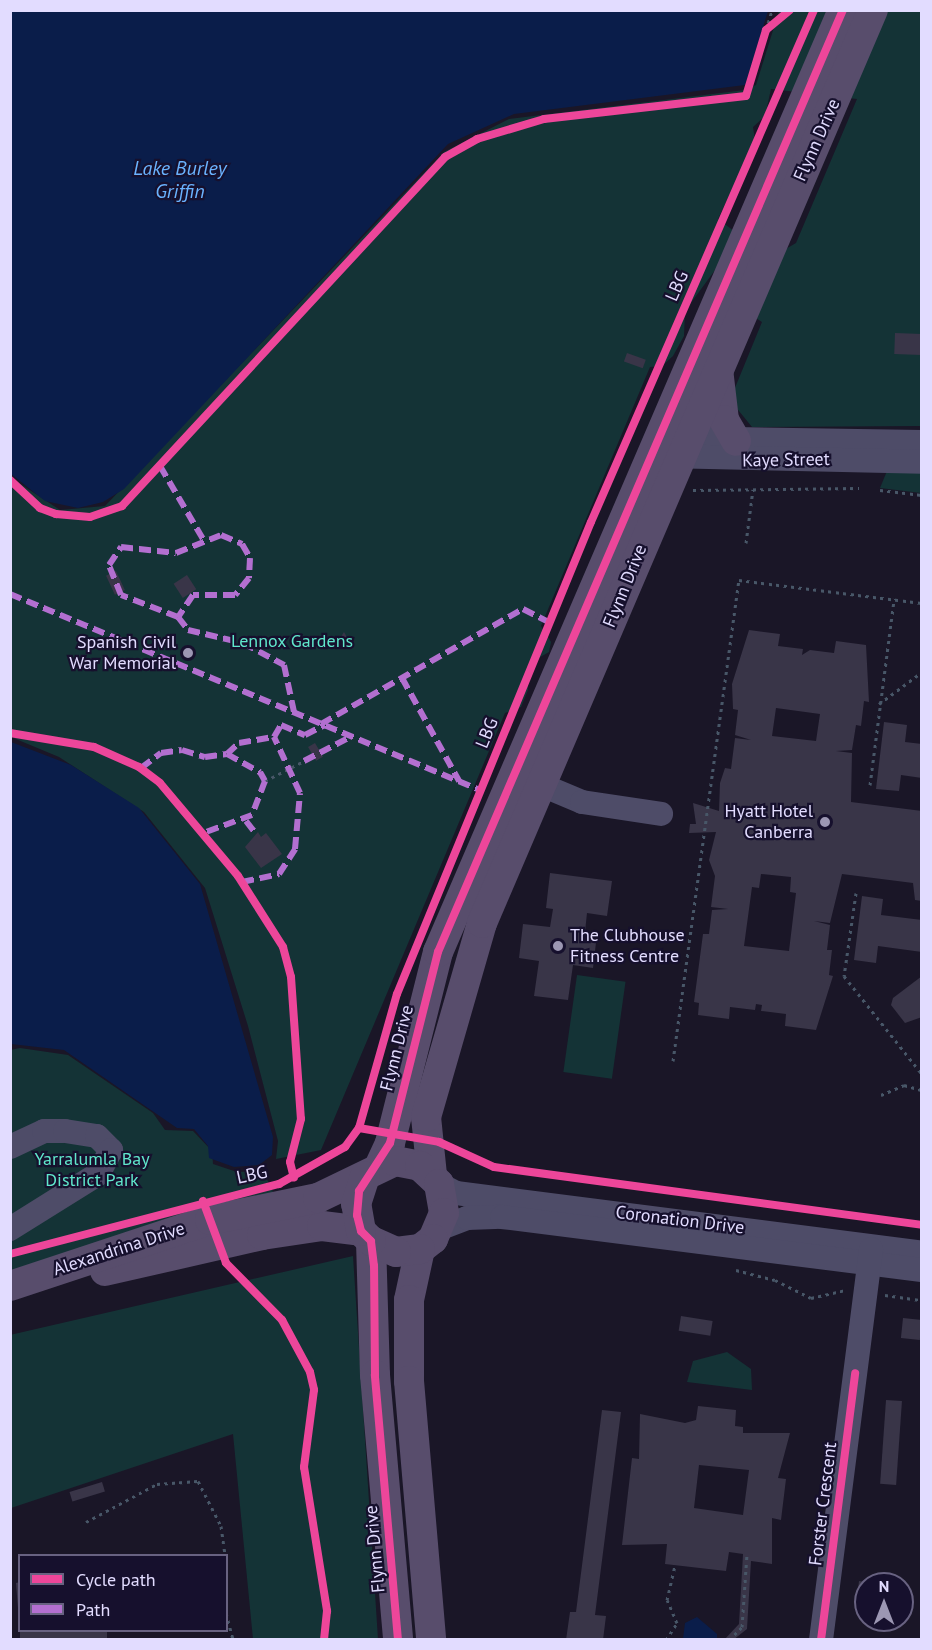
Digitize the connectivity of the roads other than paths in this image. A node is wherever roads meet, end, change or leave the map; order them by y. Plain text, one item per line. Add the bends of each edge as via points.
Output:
1 (843, 10) edge
2 (873, 10) edge
3 (718, 366) junction
4 (736, 441) junction
5 (921, 442) edge
6 (668, 447) junction
7 (921, 462) edge
8 (629, 539) junction
9 (514, 773) junction
10 (541, 786) junction
11 (661, 814) dead end
12 (10, 1147) edge
13 (372, 1171) junction
14 (435, 1180) junction
15 (10, 1229) edge
16 (366, 1236) junction
17 (430, 1238) junction
18 (921, 1253) edge
19 (870, 1255) junction
20 (921, 1270) edge
21 (10, 1286) edge
22 (10, 1292) edge
23 (398, 1640) edge
24 (431, 1640) edge
25 (821, 1640) edge

1 - 6 main road, Flynn Drive
2 - 3 main road, Flynn Drive
3 - 4 main road via 724,420
3 - 6 main road, Flynn Drive
4 - 5 street, Kaye Street
4 - 6 street, Kaye Street
6 - 7 street, Kaye Street
6 - 8 main road, Flynn Drive
8 - 9 main road, Flynn Drive
8 - 10 main road, Flynn Drive
9 - 10 street
9 - 13 main road, Flynn Drive via 438,952 390,1143
10 - 11 street via 582,802
10 - 14 main road, Flynn Drive via 482,923 442,1048 426,1117
12 - 15 street via 44,1131 65,1131 107,1142 111,1157 58,1203
13 - 14 main road via 407,1162
13 - 16 main road via 356,1204
13 - 21 main road, Alexandrina Drive via 318,1198 210,1220
14 - 17 main road via 444,1202
14 - 19 street, Coronation Drive via 456,1193
16 - 17 main road via 396,1252
16 - 22 main road, Alexandrina Drive via 322,1226 262,1235
16 - 23 main road, Flynn Drive
17 - 19 street, Coronation Drive via 467,1218 502,1217
17 - 24 main road via 409,1300 409,1381
18 - 19 street, Coronation Drive
19 - 20 street, Coronation Drive
19 - 25 street, Forster Crescent

